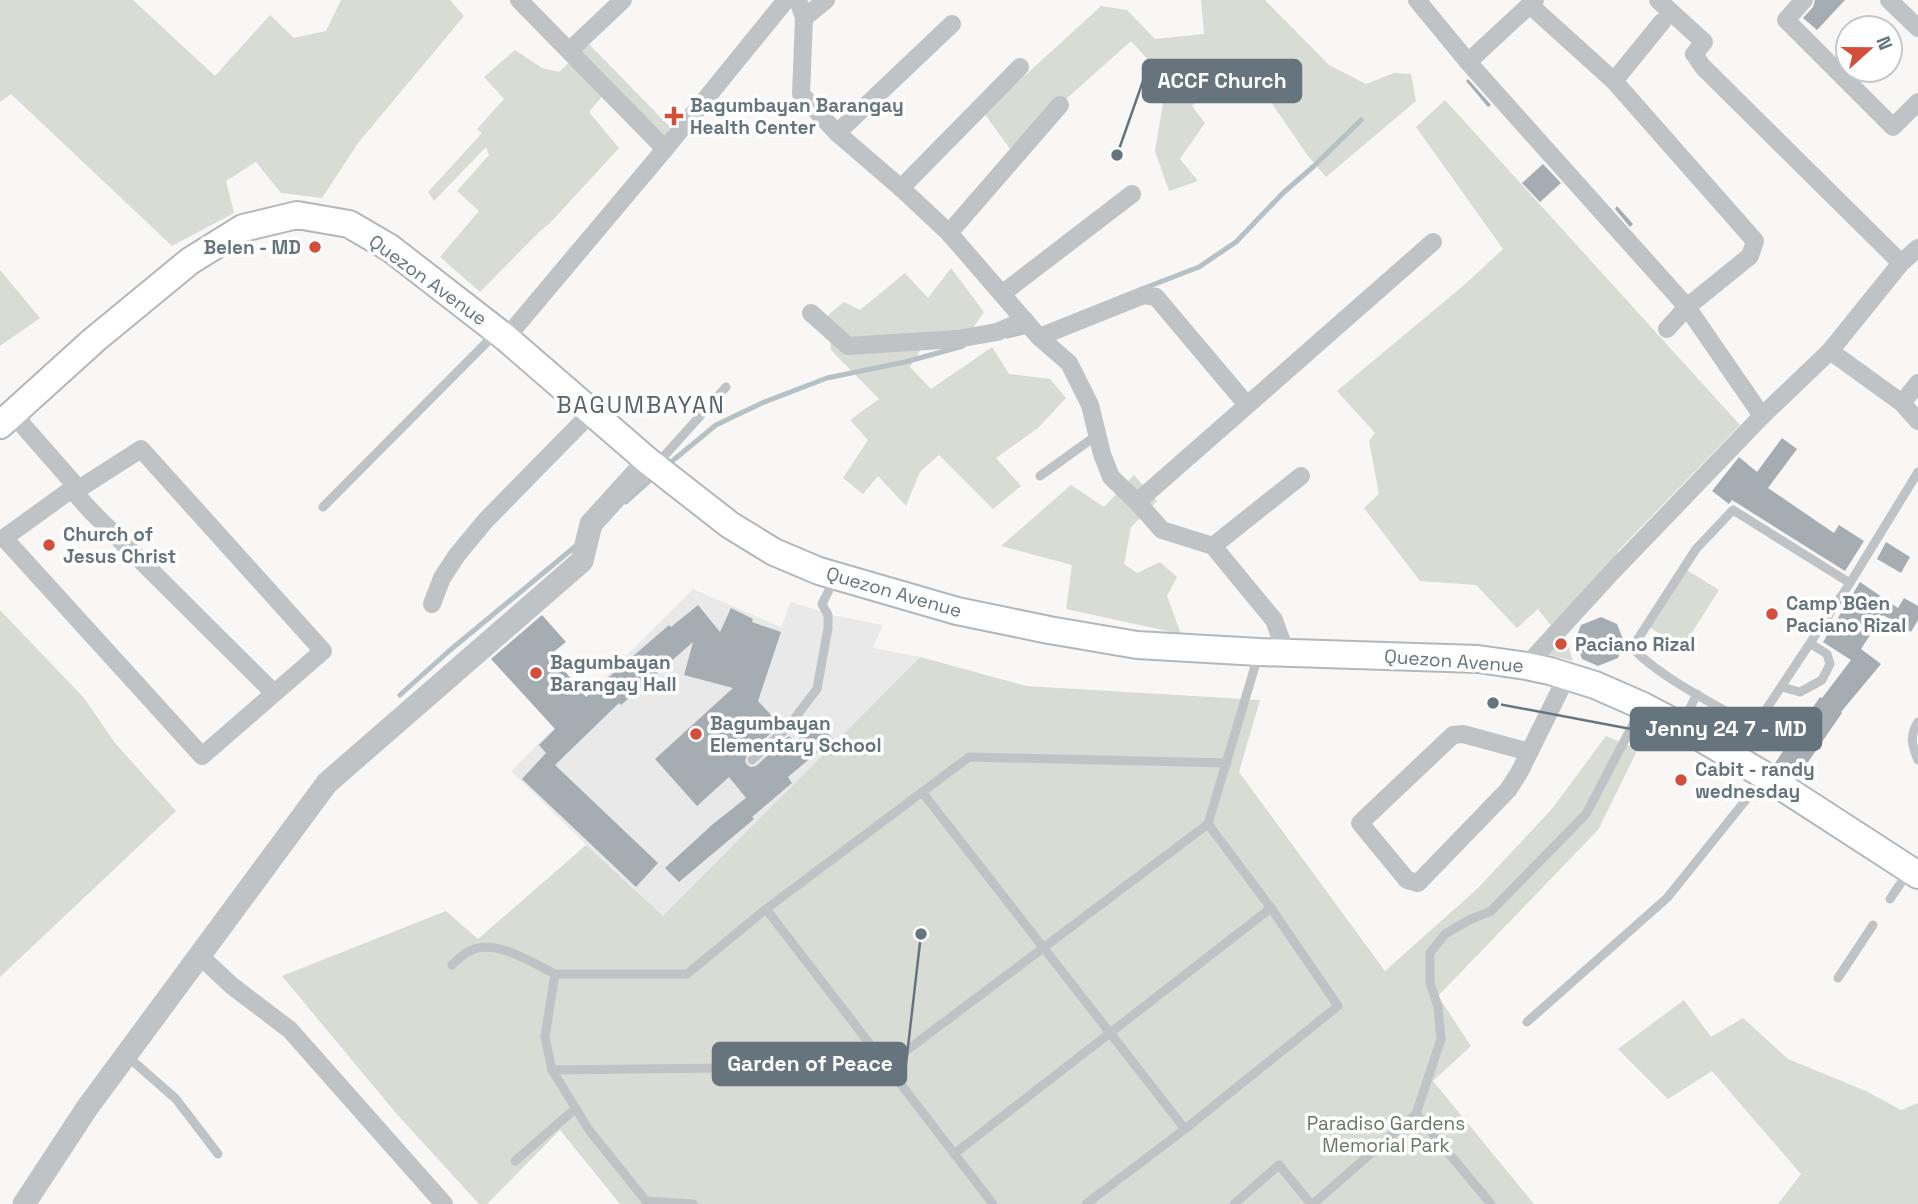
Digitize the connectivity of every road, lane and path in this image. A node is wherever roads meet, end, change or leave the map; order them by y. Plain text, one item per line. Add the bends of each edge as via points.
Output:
1 (519, 0) edge
2 (623, 0) edge
3 (786, 0) edge
4 (798, 0) edge
5 (826, 0) edge
6 (1417, 0) edge
7 (1804, 0) edge
8 (1889, 0) edge
9 (1661, 1) edge
10 (1533, 3) edge
11 (804, 18) junction
12 (1662, 22) dead end
13 (952, 24) dead end
14 (1918, 29) edge
15 (569, 51) junction
16 (1468, 62) junction
17 (1020, 67) dead end
18 (1614, 81) junction
19 (1918, 102) edge
20 (1060, 105) dead end
21 (837, 134) junction
22 (665, 149) junction
23 (901, 188) junction
24 (1132, 194) dead end
25 (948, 233) junction
26 (1433, 242) dead end
27 (1918, 248) edge
28 (1901, 264) junction
29 (1003, 293) junction
30 (1687, 307) junction
31 (811, 313) dead end
32 (1026, 320) junction
33 (1667, 329) dead end
34 (502, 335) junction
35 (1040, 337) junction
36 (1830, 351) junction
37 (1918, 383) edge
38 (726, 387) dead end
39 (1902, 403) junction
40 (1247, 405) junction
41 (592, 412) junction
42 (1762, 416) junction
43 (6, 420) edge
44 (1918, 421) edge
45 (1097, 435) junction
46 (651, 463) junction
47 (1918, 472) edge
48 (1040, 476) dead end
49 (1301, 476) dead end
50 (75, 489) junction
51 (1137, 502) junction
52 (323, 507) dead end
53 (1213, 545) junction
54 (835, 576) junction
55 (1850, 583) junction
56 (432, 604) dead end
57 (1811, 644) junction
58 (1259, 652) junction
59 (1286, 653) junction
60 (1526, 666) junction
61 (1566, 676) junction
62 (1782, 687) junction
63 (274, 693) junction
64 (1698, 694) junction
65 (1643, 706) junction
66 (1918, 722) edge
67 (1681, 726) junction
68 (1530, 752) junction
69 (752, 760) dead end
70 (1918, 760) edge
71 (1227, 763) junction
72 (1762, 774) junction
73 (922, 792) junction
74 (1208, 824) junction
75 (1914, 872) edge
76 (1890, 899) dead end
77 (1271, 908) junction
78 (766, 909) junction
79 (1873, 925) dead end
80 (1044, 947) junction
81 (199, 955) junction
82 (452, 965) dead end
83 (555, 974) junction
84 (1838, 978) dead end
85 (1527, 1022) dead end
86 (1110, 1033) junction
87 (126, 1055) junction
88 (887, 1066) junction
89 (552, 1070) junction
90 (576, 1108) junction
91 (1416, 1114) junction
92 (1185, 1129) junction
93 (218, 1154) dead end
94 (954, 1154) junction
95 (514, 1161) dead end
96 (24, 1204) edge
97 (444, 1204) edge
98 (693, 1204) edge
99 (993, 1204) edge
100 (1086, 1204) edge
101 (1234, 1204) edge
102 (1312, 1204) edge
103 (1491, 1204) edge

1 - 15 street
2 - 15 street
3 - 22 street
4 - 11 street
5 - 11 street
6 - 16 street
7 - 19 street via 1786,20 1893,127
8 - 14 street
9 - 28 street via 1704,43 1694,54 1703,67
10 - 16 street
10 - 18 street
11 - 21 street via 801,94
12 - 18 street
13 - 21 street
15 - 22 street
16 - 30 street
17 - 23 street
18 - 30 street via 1755,241 1750,257
20 - 25 street
21 - 23 street
22 - 34 street
23 - 25 street
24 - 29 street
25 - 29 street
26 - 40 street
27 - 28 street
28 - 36 street
29 - 32 street
30 - 33 street
30 - 42 street
31 - 32 street via 848,346 957,339 997,332
32 - 35 street
34 - 41 main road, Quezon Avenue
34 - 43 main road, Quezon Avenue via 390,248 349,224 298,215 243,228 190,261
34 - 52 lane
35 - 40 street via 1144,295 1156,298
35 - 45 street via 1069,363 1090,405
36 - 39 street
36 - 42 street
37 - 39 street
38 - 46 lane
39 - 44 street
40 - 51 street
41 - 46 main road, Quezon Avenue
41 - 56 street via 486,520 442,578
42 - 60 street
43 - 50 street
45 - 48 lane
45 - 51 street via 1111,477
46 - 54 main road, Quezon Avenue via 774,552
46 - 81 street via 591,524 582,561 327,783
47 - 55 lane
49 - 53 street
50 - 63 street
50 - 63 street via 141,449 323,650
50 - 63 street via 4,538 202,757
51 - 53 street via 1162,530
53 - 59 street via 1275,620
54 - 58 main road, Quezon Avenue via 957,611 1049,630 1138,645
54 - 69 lane via 822,604 828,628 817,690 788,727
55 - 57 lane
55 - 64 lane via 1733,510 1696,549 1632,648
57 - 62 lane
57 - 62 lane via 1827,654 1830,664 1822,680 1800,692
58 - 59 main road, Quezon Avenue
58 - 71 lane
59 - 60 main road, Quezon Avenue via 1478,659
60 - 61 main road, Quezon Avenue
61 - 65 main road, Quezon Avenue
61 - 68 street
62 - 64 lane via 1751,725
64 - 67 lane
65 - 67 main road, Quezon Avenue
65 - 91 lane via 1586,814 1491,911 1445,934 1430,953 1430,983 1441,1039
66 - 70 lane via 1911,741
67 - 72 main road, Quezon Avenue
68 - 68 street via 1508,790 1418,883 1407,880 1360,823 1453,735
71 - 73 lane via 969,757
71 - 74 lane
72 - 75 main road, Quezon Avenue
72 - 85 lane via 1667,898
73 - 78 lane
73 - 80 lane
74 - 77 lane
74 - 80 lane
75 - 76 lane
77 - 86 lane
77 - 92 lane via 1338,1006
78 - 83 lane via 687,974
78 - 88 lane
79 - 84 lane
80 - 86 lane
80 - 88 lane
81 - 87 street
81 - 97 street via 290,1030
82 - 83 lane via 470,950 484,947 507,950
83 - 89 lane via 545,1037
86 - 92 lane
86 - 94 lane
87 - 93 lane via 176,1099
87 - 96 street
88 - 89 lane
88 - 94 lane
89 - 90 lane
90 - 95 lane
90 - 98 lane via 646,1201
91 - 102 lane
91 - 103 lane
92 - 100 lane
94 - 99 lane
101 - 102 lane via 1279,1164

